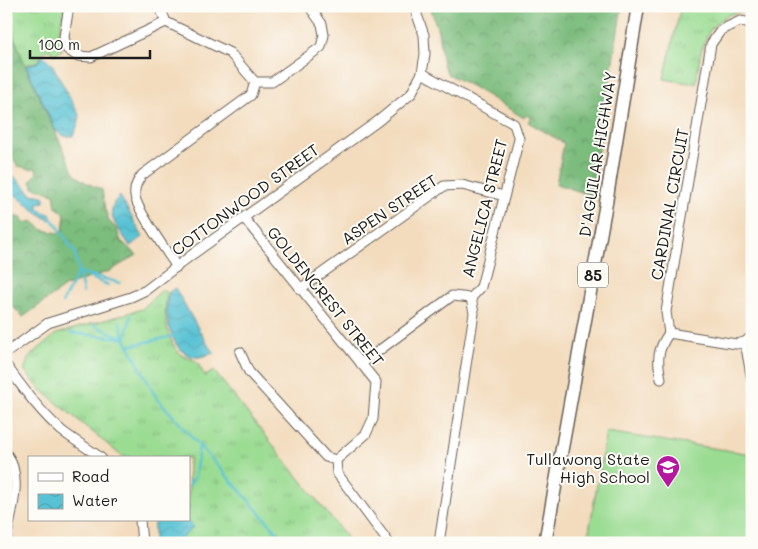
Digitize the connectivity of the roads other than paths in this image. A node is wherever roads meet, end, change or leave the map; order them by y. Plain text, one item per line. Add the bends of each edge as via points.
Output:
1 (69, 6) edge
2 (162, 6) edge
3 (309, 6) edge
4 (414, 6) edge
5 (638, 6) edge
6 (166, 22) junction
7 (752, 23) edge
8 (422, 73) junction
9 (255, 82) junction
10 (504, 196) junction
11 (244, 218) junction
12 (177, 267) junction
13 (300, 289) junction
14 (471, 298) junction
15 (669, 333) junction
16 (748, 339) edge
17 (240, 352) dead end
18 (6, 353) edge
19 (361, 364) junction
20 (6, 365) edge
21 (661, 380) dead end
22 (752, 380) edge
23 (6, 453) edge
24 (98, 456) edge
25 (336, 460) junction
26 (140, 522) edge
27 (6, 540) edge
28 (142, 543) edge
29 (389, 543) edge
30 (439, 543) edge
31 (545, 543) edge

1 - 6 street via 64,36 68,49 77,56 91,57
2 - 6 street
3 - 9 street via 322,24 324,35 320,47 272,82
4 - 8 street, COTTONWOOD STREET via 424,36
5 - 31 highway, D'AGUILAR HIGHWAY / 85
6 - 9 street via 230,53
7 - 15 street, CARDINAL CIRCUIT via 740,21 721,30 711,44 666,312
8 - 10 street, ANGELICA STREET via 514,124 519,139
8 - 11 street, COTTONWOOD STREET via 411,94 378,121
9 - 12 street via 251,95 142,175 136,184 135,198
10 - 13 street, ASPEN STREET via 462,185 444,186
10 - 14 street, ANGELICA STREET via 481,287
11 - 12 street, COTTONWOOD STREET
11 - 13 street, GOLDENCREST STREET
12 - 18 street, COTTONWOOD STREET via 131,298 43,326
13 - 19 street, GOLDENCREST STREET
14 - 19 street, ANGELICA STREET via 452,296
14 - 30 street via 474,313
15 - 16 street via 736,344
15 - 21 street via 661,345 658,362
16 - 22 street
17 - 25 street via 250,372 268,393 326,457
19 - 25 street, GOLDENCREST STREET via 376,382 373,419 366,434
20 - 24 street via 47,416
23 - 27 street via 15,469 16,482
25 - 29 street via 337,473
26 - 28 street

